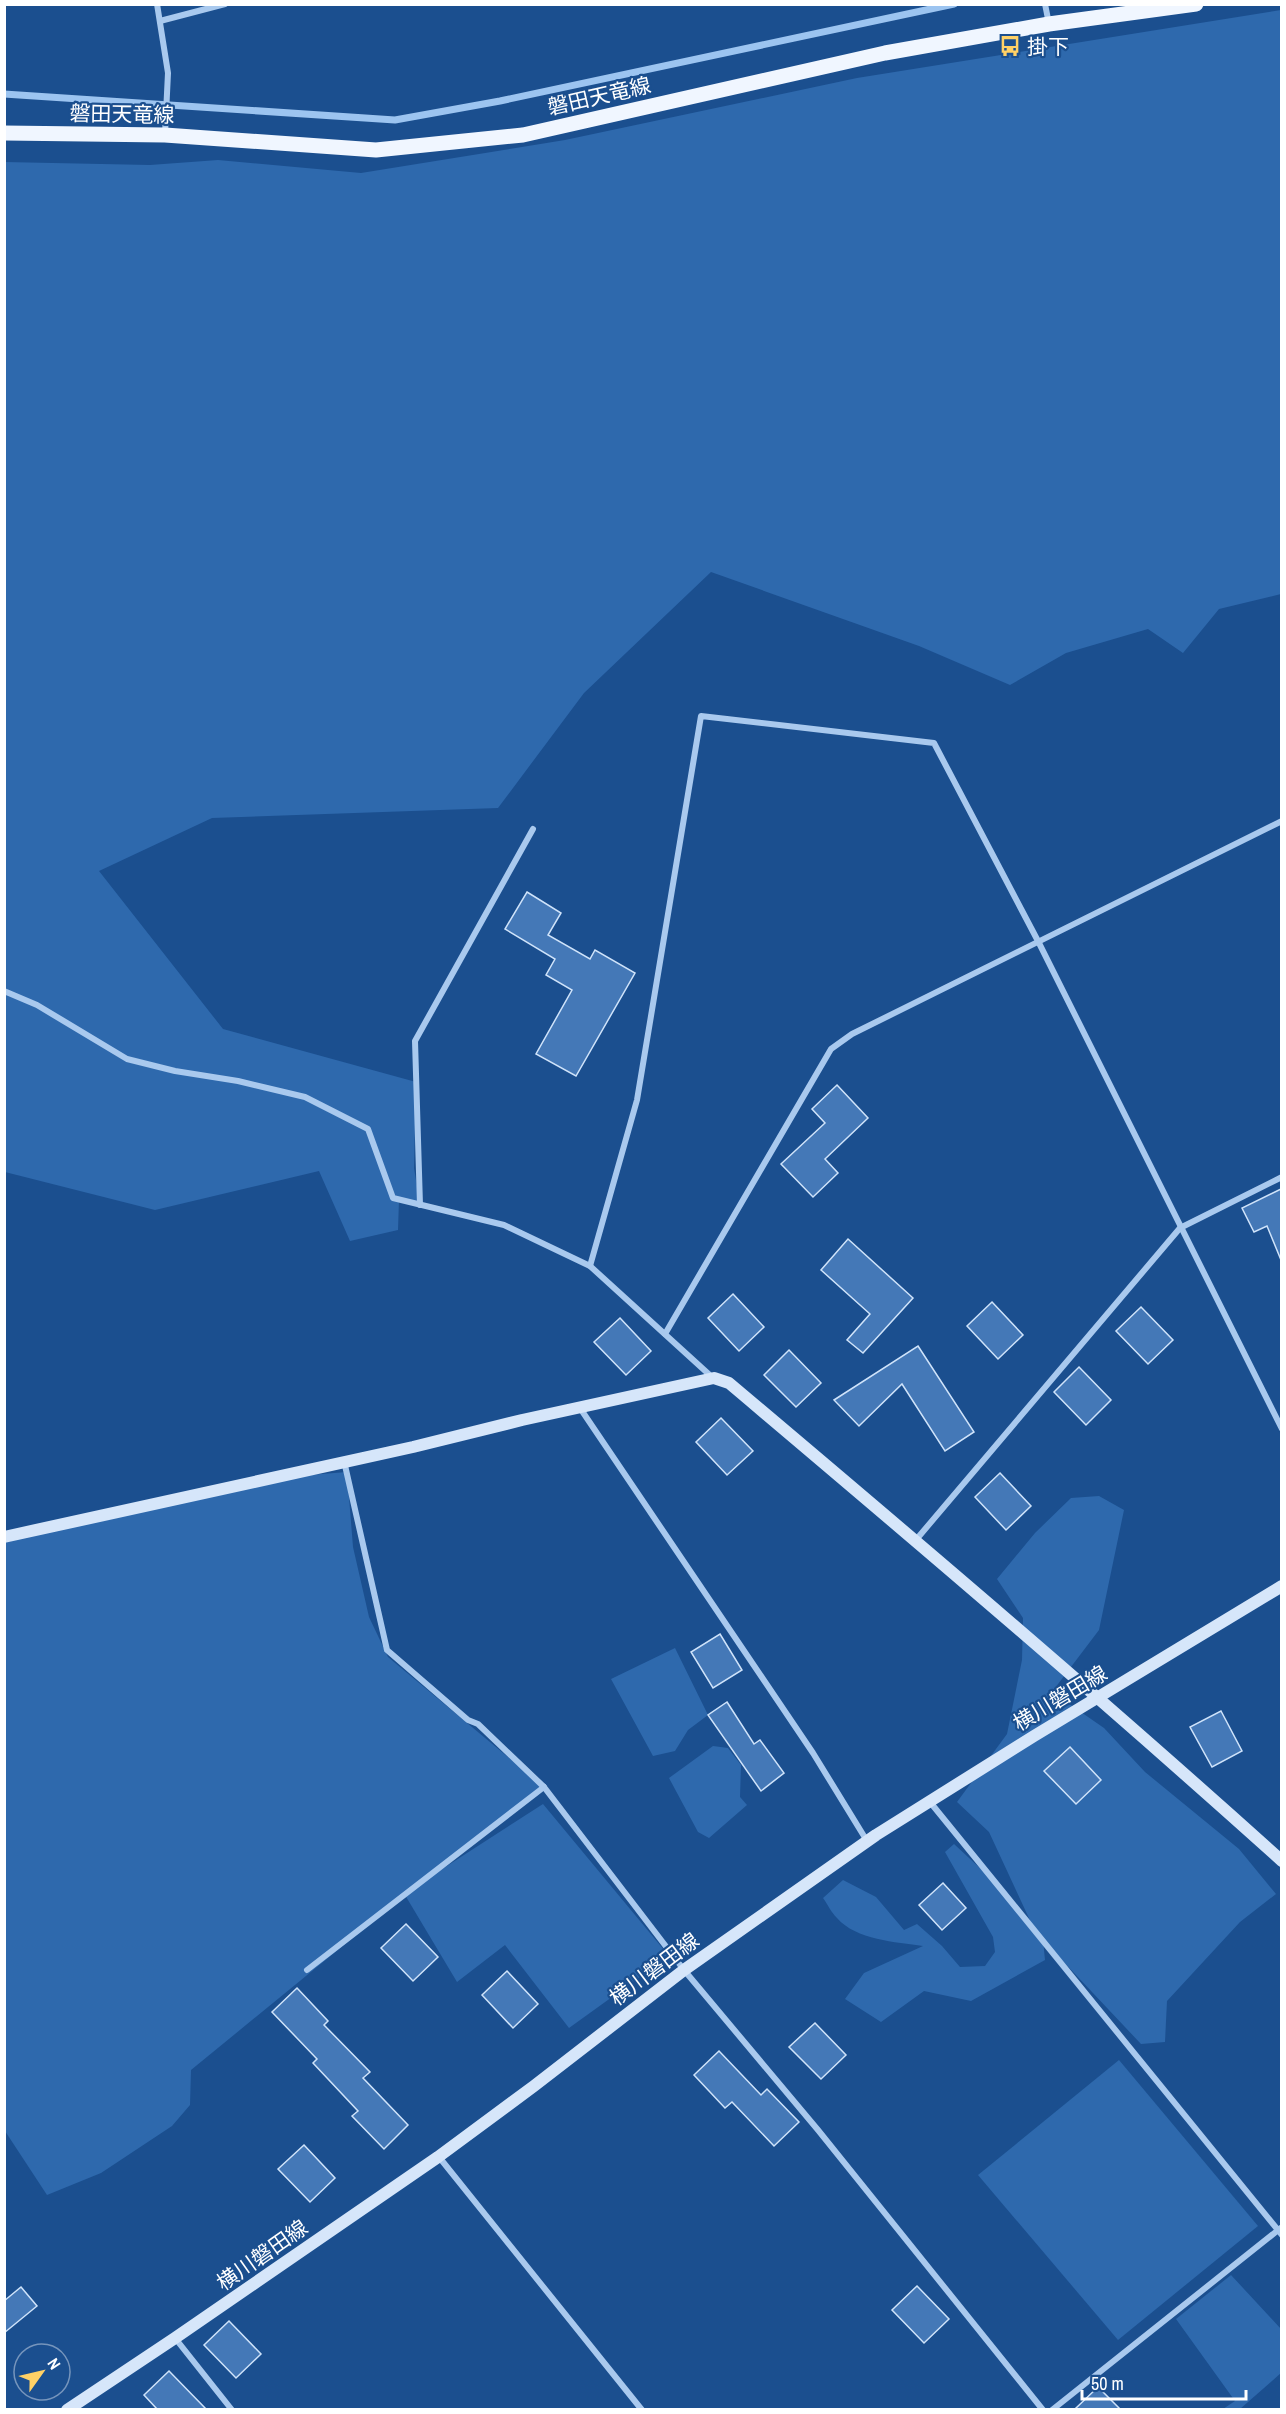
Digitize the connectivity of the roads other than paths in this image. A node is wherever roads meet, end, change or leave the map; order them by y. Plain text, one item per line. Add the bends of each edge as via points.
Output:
1 (157, 4) edge
2 (225, 4) edge
3 (1045, 4) edge
4 (1196, 4) edge
5 (160, 21) junction
6 (1049, 24) junction
7 (4, 133) edge
8 (165, 135) junction
9 (1281, 821) edge
10 (533, 829) dead end
11 (1039, 943) junction
12 (4, 991) edge
13 (1281, 1178) edge
14 (420, 1204) junction
15 (1180, 1228) junction
16 (590, 1266) junction
17 (665, 1334) junction
18 (714, 1378) junction
19 (580, 1408) junction
20 (1281, 1429) edge
21 (344, 1461) junction
22 (4, 1537) edge
23 (915, 1541) junction
24 (1281, 1586) edge
25 (1099, 1697) junction
26 (544, 1787) junction
27 (929, 1802) junction
28 (868, 1841) junction
29 (1281, 1861) edge
30 (307, 1970) dead end
31 (684, 1970) junction
32 (438, 2157) junction
33 (1280, 2231) edge
34 (175, 2338) junction
35 (68, 2409) edge
36 (232, 2409) edge
37 (642, 2409) edge
38 (1043, 2409) edge
39 (1052, 2409) edge

1 - 5 street
2 - 5 street
3 - 6 street
4 - 6 main road, 磐田天竜線
5 - 8 street via 168,73
6 - 8 main road, 磐田天竜線 via 885,53 523,135 376,150
7 - 8 main road, 磐田天竜線
9 - 11 street
10 - 14 street via 415,1041
11 - 15 street
11 - 16 street via 934,743 701,716 637,1100
11 - 17 street via 852,1034 831,1049
12 - 14 street via 37,1005 127,1059 305,1097 368,1129 393,1198
13 - 15 street
14 - 16 street via 504,1225
15 - 20 street
15 - 23 street
16 - 17 street
17 - 18 street
18 - 19 street
18 - 23 street via 729,1383
19 - 21 street
19 - 28 street
21 - 22 street
21 - 26 street via 387,1650 468,1720 478,1724
23 - 25 street
24 - 25 street, 横川磐田線
25 - 27 street, 横川磐田線
25 - 29 street
26 - 30 street
26 - 31 street
27 - 28 street, 横川磐田線
27 - 33 street
28 - 31 street, 横川磐田線
31 - 32 street, 横川磐田線
31 - 38 street
32 - 34 street, 横川磐田線
32 - 37 street
33 - 39 street
34 - 35 street, 横川磐田線
34 - 36 street

